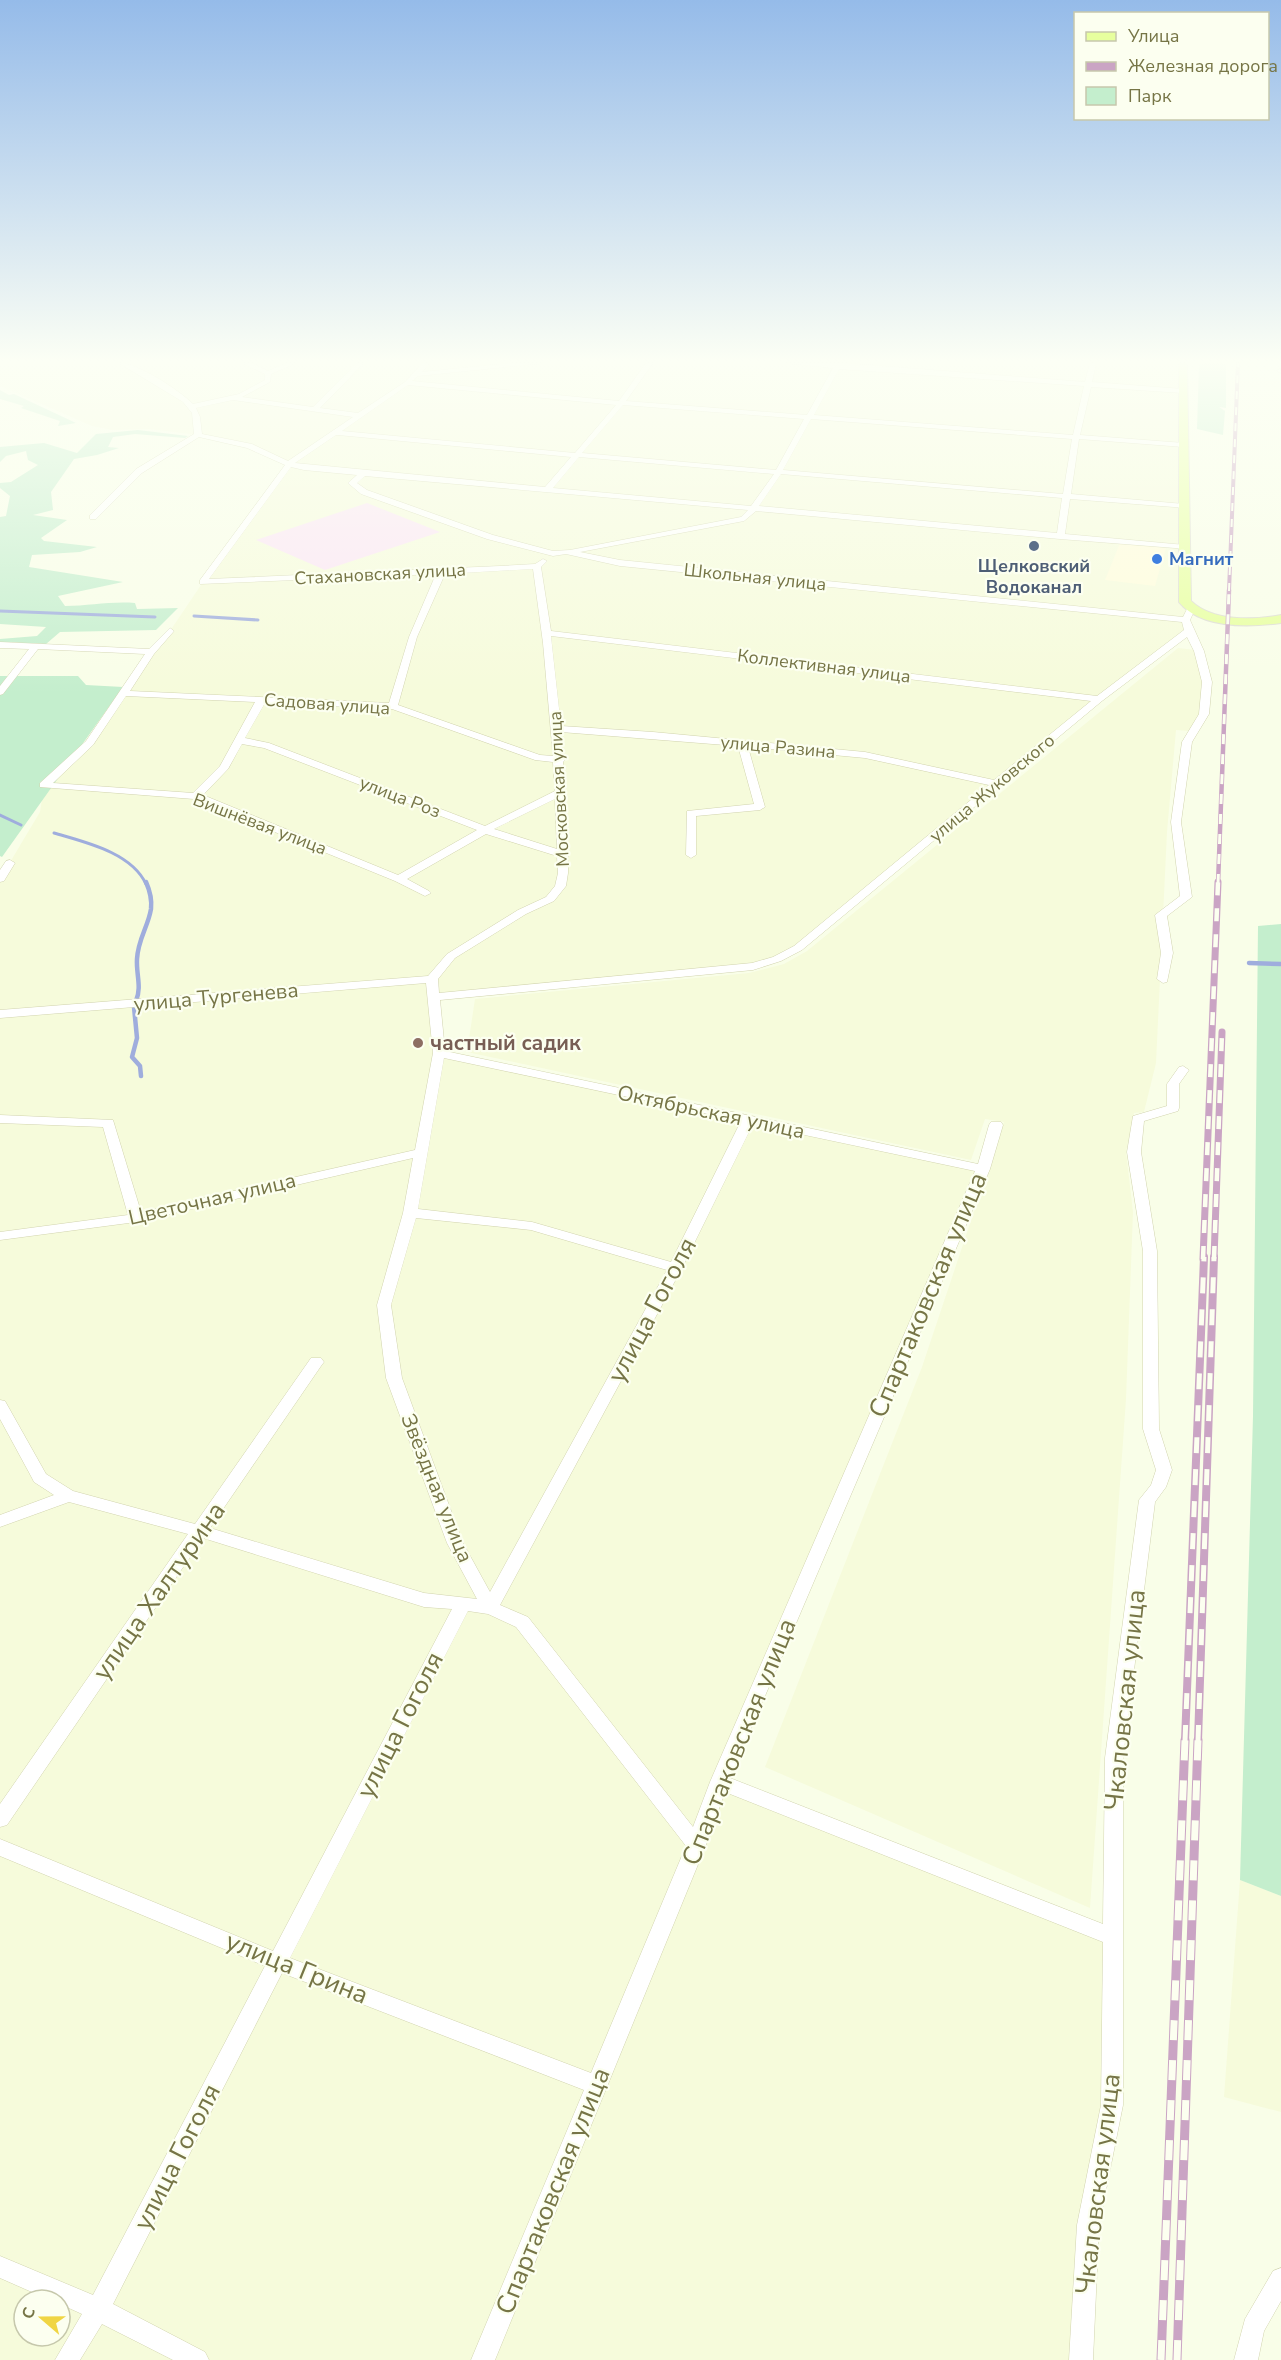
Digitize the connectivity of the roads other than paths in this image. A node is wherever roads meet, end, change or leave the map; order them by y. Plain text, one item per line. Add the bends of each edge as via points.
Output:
1 (137, 473) edge
2 (283, 473) edge
3 (357, 473) edge
4 (561, 473) edge
5 (778, 473) edge
6 (780, 473) edge
7 (1071, 473) edge
8 (1184, 473) edge
9 (363, 474) junction
10 (547, 490) junction
11 (1067, 498) junction
12 (1184, 506) junction
13 (753, 510) junction
14 (93, 517) dead end
15 (1060, 537) junction
16 (1185, 547) junction
17 (566, 552) junction
18 (553, 554) junction
19 (537, 566) junction
20 (442, 571) junction
21 (1281, 619) edge
22 (1188, 620) junction
23 (170, 631) dead end
24 (548, 633) junction
25 (0, 645) edge
26 (36, 646) junction
27 (151, 652) junction
28 (0, 692) edge
29 (123, 693) junction
30 (262, 699) junction
31 (1099, 699) junction
32 (393, 706) junction
33 (557, 729) junction
34 (238, 740) junction
35 (742, 745) junction
36 (560, 760) junction
37 (997, 784) junction
38 (561, 792) junction
39 (196, 796) junction
40 (485, 830) junction
41 (563, 854) junction
42 (691, 855) dead end
43 (10, 863) dead end
44 (0, 879) edge
45 (399, 879) junction
46 (425, 893) dead end
47 (432, 979) junction
48 (1163, 979) dead end
49 (435, 997) junction
50 (0, 1014) edge
51 (439, 1053) junction
52 (1183, 1070) dead end
53 (0, 1119) edge
54 (748, 1120) junction
55 (996, 1125) dead end
56 (422, 1152) junction
57 (983, 1169) junction
58 (410, 1213) junction
59 (136, 1218) junction
60 (0, 1236) edge
61 (675, 1268) junction
62 (316, 1362) dead end
63 (0, 1405) edge
64 (68, 1496) junction
65 (0, 1521) edge
66 (200, 1531) junction
67 (463, 1604) junction
68 (490, 1608) junction
69 (719, 1782) junction
70 (0, 1819) edge
71 (696, 1845) junction
72 (0, 1847) edge
73 (1112, 1936) junction
74 (278, 1962) junction
75 (597, 2085) junction
76 (0, 2267) edge
77 (1281, 2279) edge
78 (98, 2309) junction
79 (66, 2360) edge
80 (197, 2360) edge
81 (483, 2360) edge
82 (1081, 2360) edge
83 (1246, 2360) edge

1 - 14 street
2 - 20 street, Стахановская улица via 203,582
3 - 9 street
4 - 10 street
5 - 13 street
6 - 11 street
7 - 11 street
8 - 12 main road
9 - 10 street
9 - 18 street, Школьная улица via 352,483 364,492 490,537
10 - 13 street
11 - 12 street
11 - 15 street
12 - 16 main road
13 - 15 street
13 - 17 street via 744,519
15 - 16 street
16 - 22 main road
17 - 18 street, Школьная улица
17 - 22 street, Школьная улица via 620,563
18 - 19 street
19 - 20 street, Стахановская улица
19 - 24 street, Московская улица
20 - 32 street via 413,637
21 - 22 main road via 1257,621 1202,614
22 - 31 street, улица Жуковского
22 - 48 street via 1207,682 1204,714 1187,742 1176,822 1186,897 1161,915 1167,953
23 - 27 street
24 - 31 street, Коллективная улица
24 - 33 street, Московская улица
25 - 26 street
26 - 27 street
26 - 28 street
27 - 29 street
29 - 30 street, Садовая улица
29 - 39 street, Вишнёвая улица via 90,743 44,785
30 - 32 street, Садовая улица
30 - 34 street
31 - 37 street, улица Жуковского
32 - 36 street, Садовая улица via 539,758
33 - 35 street, улица Разина
33 - 36 street, Московская улица
34 - 39 street via 225,767
34 - 40 street, улица Роз via 266,745
35 - 37 street, улица Разина via 865,755
35 - 42 street via 760,807 691,813
36 - 38 street, Московская улица
37 - 49 street, улица Жуковского via 798,948 777,959 753,966
38 - 40 street
38 - 41 street, Московская улица
39 - 45 street, Вишнёвая улица
40 - 41 street, улица Роз
40 - 45 street
41 - 47 street, Московская улица via 560,886 550,898 452,956
43 - 44 street
45 - 46 street, Вишнёвая улица
47 - 49 street
47 - 50 street, улица Тургенева
49 - 51 street
51 - 54 street, Октябрьская улица
51 - 56 street, Звёздная улица
52 - 73 street, Чкаловская улица via 1173,1084 1173,1108 1137,1119 1134,1152 1150,1251 1151,1429 1164,1470 1147,1500 1114,1758
53 - 59 street via 108,1123
54 - 57 street, Октябрьская улица
54 - 61 street, улица Гоголя
55 - 57 street, Спартаковская улица
56 - 58 street, Звёздная улица
56 - 59 street, Цветочная улица
57 - 69 street, Спартаковская улица
58 - 61 street via 532,1226
58 - 68 street, Звёздная улица via 384,1305 394,1378 455,1543
59 - 60 street, Цветочная улица
61 - 68 street, улица Гоголя
62 - 66 street, улица Халтурина
63 - 64 street via 40,1478
64 - 65 street
64 - 66 street
66 - 67 street via 424,1600
66 - 70 street, улица Халтурина
67 - 68 street
67 - 74 street, улица Гоголя
68 - 71 street via 522,1622
69 - 71 street, Спартаковская улица
69 - 73 street
71 - 75 street, Спартаковская улица
72 - 74 street, улица Грина
73 - 82 street, Чкаловская улица via 1112,2105 1088,2225
74 - 75 street, улица Грина
74 - 78 street, улица Гоголя
75 - 81 street, Спартаковская улица
76 - 78 street
77 - 83 street via 1253,2327
78 - 79 street, улица Гоголя
78 - 80 street

